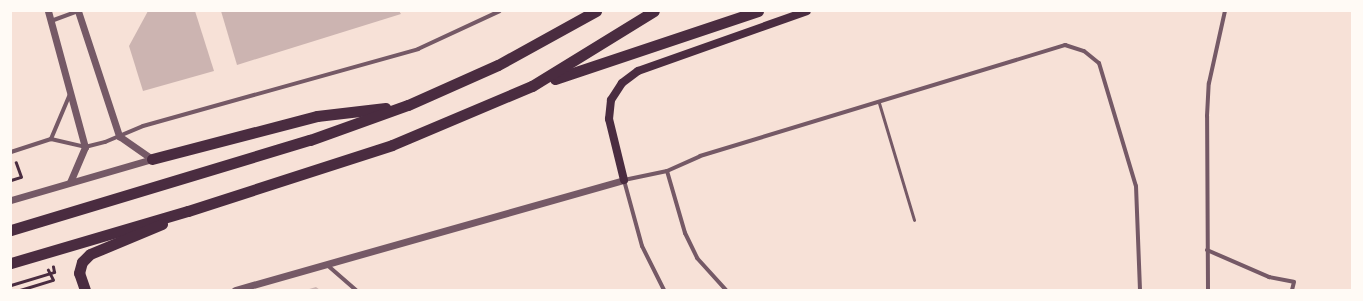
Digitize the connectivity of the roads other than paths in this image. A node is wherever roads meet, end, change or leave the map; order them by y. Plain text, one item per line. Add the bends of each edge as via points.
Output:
1 (48, 11) edge
2 (78, 11) edge
3 (500, 11) edge
4 (596, 11) edge
5 (654, 11) edge
6 (758, 11) edge
7 (808, 11) edge
8 (1225, 11) edge
9 (51, 21) junction
10 (532, 86) junction
11 (70, 93) junction
12 (879, 103) junction
13 (408, 105) junction
14 (119, 136) junction
15 (51, 139) junction
16 (85, 147) junction
17 (11, 152) edge
18 (152, 159) junction
19 (667, 171) junction
20 (624, 180) junction
21 (70, 182) junction
22 (11, 200) edge
23 (188, 211) junction
24 (914, 220) dead end
25 (11, 230) edge
26 (1207, 250) junction
27 (11, 263) edge
28 (325, 263) junction
29 (85, 290) edge
30 (235, 290) edge
31 (356, 290) edge
32 (664, 290) edge
33 (726, 290) edge
34 (1140, 290) edge
35 (1208, 290) edge
36 (1292, 290) edge

1 - 9 street
2 - 9 street
2 - 14 street
3 - 14 street via 418,49 143,126
4 - 13 highway via 498,65
5 - 10 highway
6 - 10 highway
7 - 20 main road via 638,71 622,83 612,100 609,120
8 - 26 street via 1209,83
9 - 11 street
10 - 23 highway via 392,145
11 - 15 street
11 - 16 street
12 - 19 street via 700,156
12 - 24 lane
12 - 34 street via 1065,45 1084,51 1099,63 1136,186
13 - 18 highway via 317,116
13 - 25 highway via 310,140
14 - 16 street
14 - 18 street
15 - 16 street
15 - 17 street
16 - 21 street
18 - 21 street
19 - 20 street
19 - 33 street via 685,233 697,258
20 - 28 street
20 - 32 street via 642,246
21 - 22 street
23 - 27 highway
23 - 29 highway via 141,235 90,254 82,262 79,273
26 - 35 street
26 - 36 street via 1269,277 1294,282
28 - 30 street
28 - 31 street

